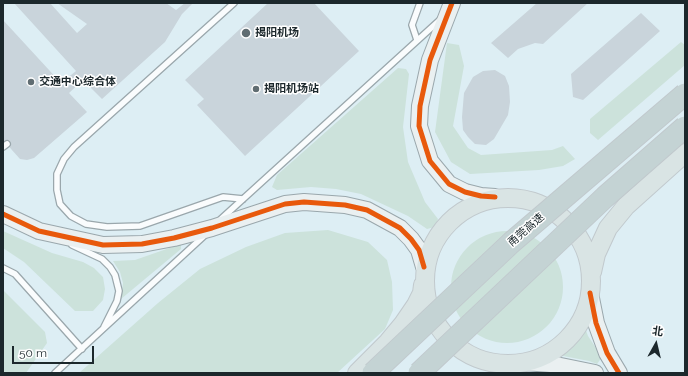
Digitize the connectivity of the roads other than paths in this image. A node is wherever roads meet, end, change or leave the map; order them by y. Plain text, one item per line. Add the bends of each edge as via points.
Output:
1 (234, 3) edge
2 (420, 3) edge
3 (453, 5) edge
4 (417, 40) junction
5 (685, 93) edge
6 (685, 127) edge
7 (685, 153) edge
8 (495, 197) junction
9 (519, 197) junction
10 (243, 199) junction
11 (3, 214) edge
12 (212, 228) junction
13 (39, 231) junction
14 (3, 268) edge
15 (424, 274) junction
16 (591, 285) junction
17 (103, 330) junction
18 (82, 349) junction
19 (524, 362) junction
20 (506, 364) junction
21 (55, 373) edge
22 (357, 373) edge
23 (373, 373) edge
24 (419, 373) edge
25 (477, 373) edge
26 (595, 373) edge
27 (619, 373) edge

1 - 10 lane via 74,147 64,159 57,174 57,190 60,204 71,216 86,224 107,227 140,226 223,197
2 - 4 lane via 412,25
3 - 4 lane
3 - 8 street via 434,49 420,106 419,126 430,161 449,184 465,192
4 - 10 lane
5 - 9 main road via 587,174 548,196
5 - 23 highway, 甬莞高速, bridge via 512,242
6 - 24 highway, bridge via 605,197
7 - 16 main road via 626,206 608,228 596,254
8 - 9 main road
8 - 15 main road via 460,216 442,233 429,252
9 - 16 main road via 541,203 561,216 577,233 587,254
10 - 12 lane
11 - 13 street
12 - 13 street via 142,244 103,245
12 - 15 street via 285,204 304,202 345,205 367,210 400,228 419,250
12 - 17 lane
13 - 17 lane via 92,254 110,267 119,291
14 - 18 lane via 14,274
15 - 20 main road via 425,298 430,313 448,339 475,357
15 - 22 main road via 422,292 416,305 403,324
16 - 19 main road via 583,317 568,337 548,353
16 - 27 street via 596,323 607,353
17 - 18 lane
18 - 21 lane
19 - 20 main road
19 - 26 street via 551,364
20 - 25 main road

